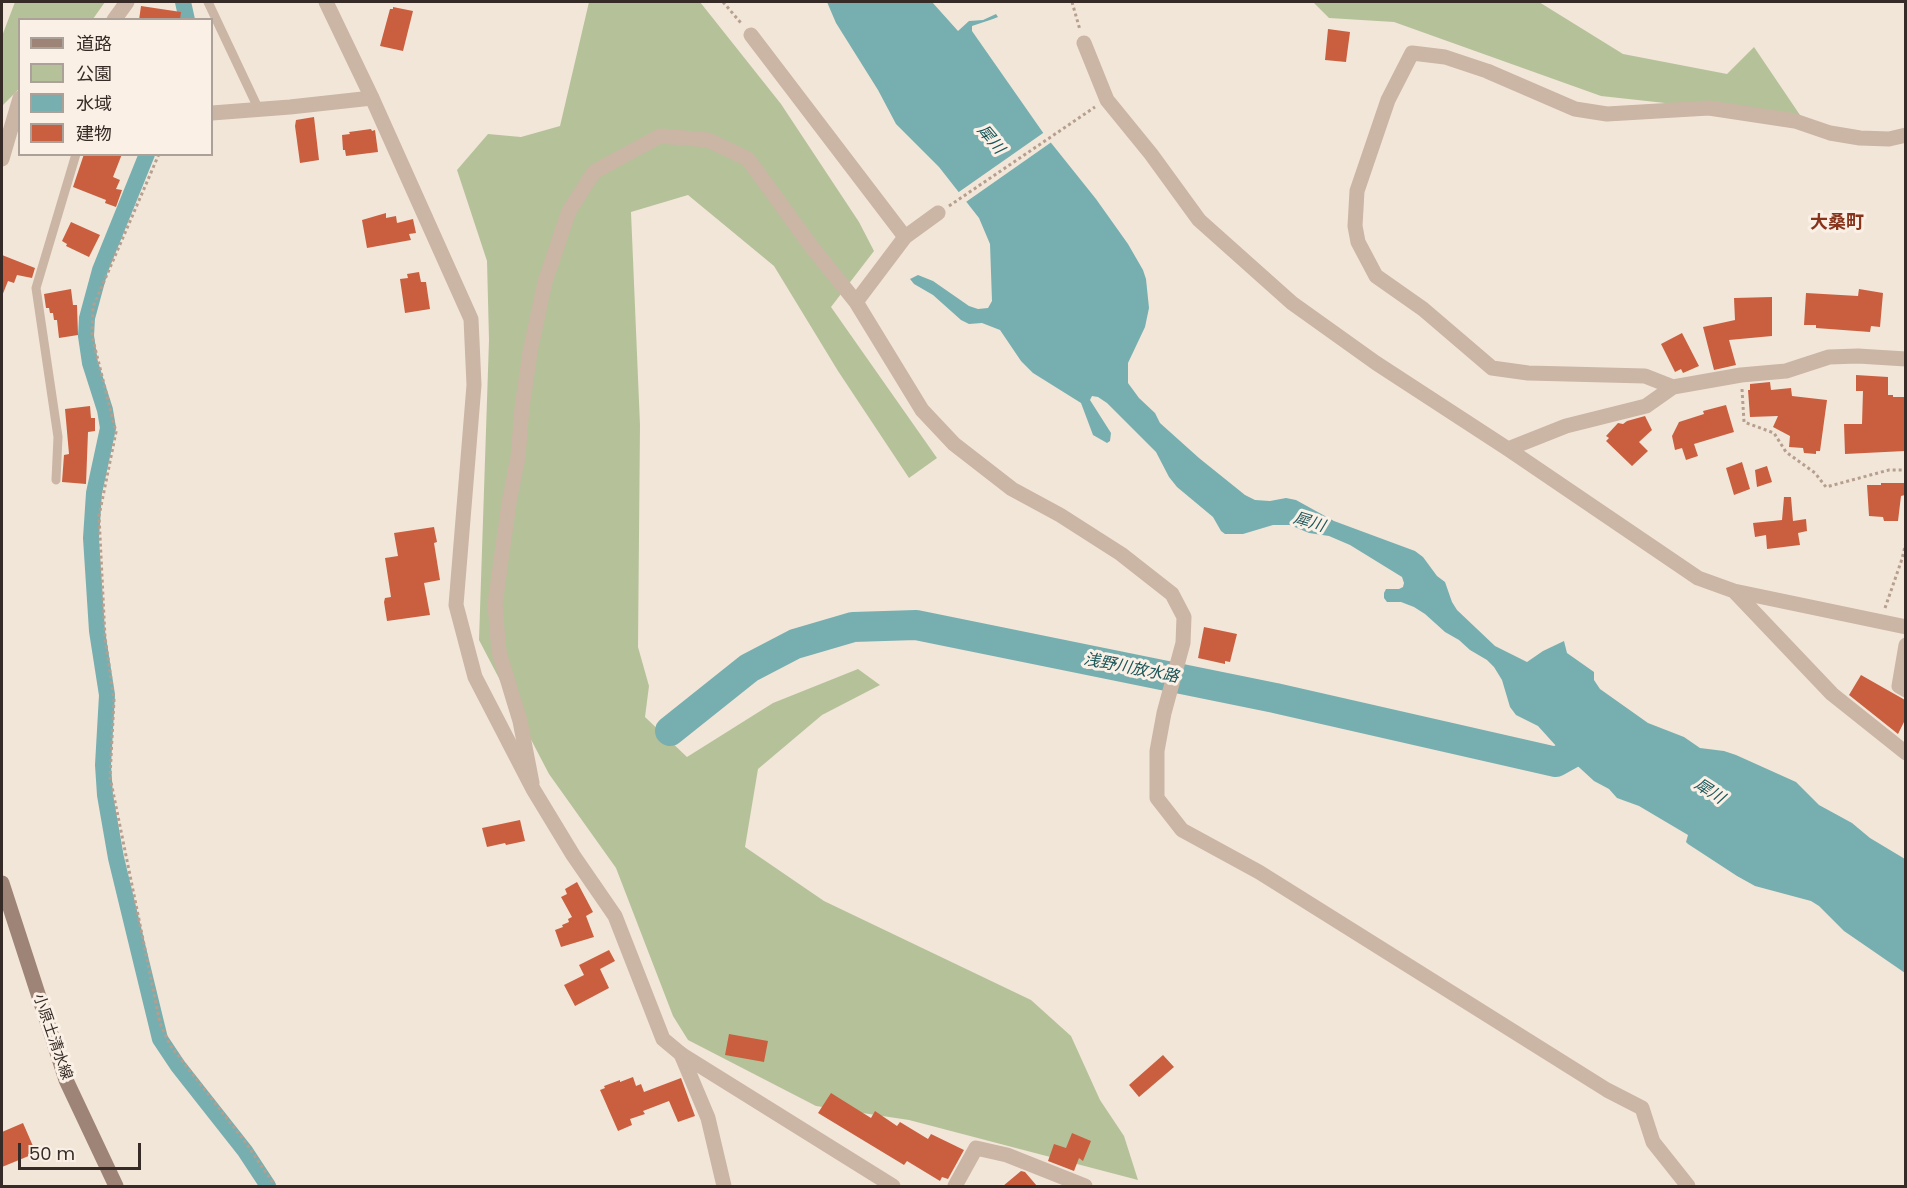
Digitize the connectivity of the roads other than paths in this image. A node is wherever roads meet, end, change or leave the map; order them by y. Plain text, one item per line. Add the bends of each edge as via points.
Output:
1 (127, 2) edge
2 (208, 2) edge
3 (326, 2) edge
4 (115, 18) edge
5 (751, 35) road end
6 (1084, 44) road end
7 (372, 98) junction
8 (18, 105) edge
9 (260, 110) junction
10 (213, 113) edge
11 (1905, 135) edge
12 (75, 156) edge
13 (2, 159) edge
14 (938, 213) road end
15 (905, 237) junction
16 (856, 302) junction
17 (1905, 359) edge
18 (1673, 387) junction
19 (1508, 449) junction
20 (56, 480) dead end
21 (1734, 591) junction
22 (1905, 627) edge
23 (1905, 645) edge
24 (1905, 690) edge
25 (1905, 753) edge
26 (533, 789) junction
27 (2, 883) edge
28 (681, 1054) junction
29 (116, 1186) edge
30 (724, 1186) edge
31 (893, 1186) edge
32 (955, 1186) edge
33 (1085, 1186) edge
34 (1688, 1186) edge

1 - 4 street
2 - 9 lane
3 - 7 street
5 - 15 street
6 - 19 street via 1107,100 1199,220 1292,303
7 - 9 street
7 - 26 street via 471,319 474,385 456,605 475,677
8 - 13 street
9 - 10 street
11 - 18 street via 1860,138 1795,121 1709,108 1606,114 1575,109 1445,57 1412,53 1388,100 1357,191 1358,242 1376,276 1424,309 1492,368 1528,373 1645,376
12 - 20 lane via 36,288 58,437
14 - 15 street
15 - 16 street
16 - 26 street via 748,159 708,140 660,136 594,172 569,211 545,282 530,352 495,604 499,652 520,721
16 - 34 street via 922,410 954,444 1012,489 1121,554 1172,594 1184,617 1183,643 1157,751 1158,798 1182,830 1259,872 1607,1090 1642,1108 1653,1142
17 - 18 street via 1829,357 1786,371
18 - 19 street via 1647,406 1566,426
19 - 21 street via 1698,578
21 - 22 street
21 - 25 street via 1832,694
23 - 24 street via 1899,686
26 - 28 street via 615,916 663,1039
27 - 29 main road, 小原土清水線 via 66,1080
28 - 30 street via 708,1118
28 - 31 street
32 - 33 street via 976,1148 1007,1155

